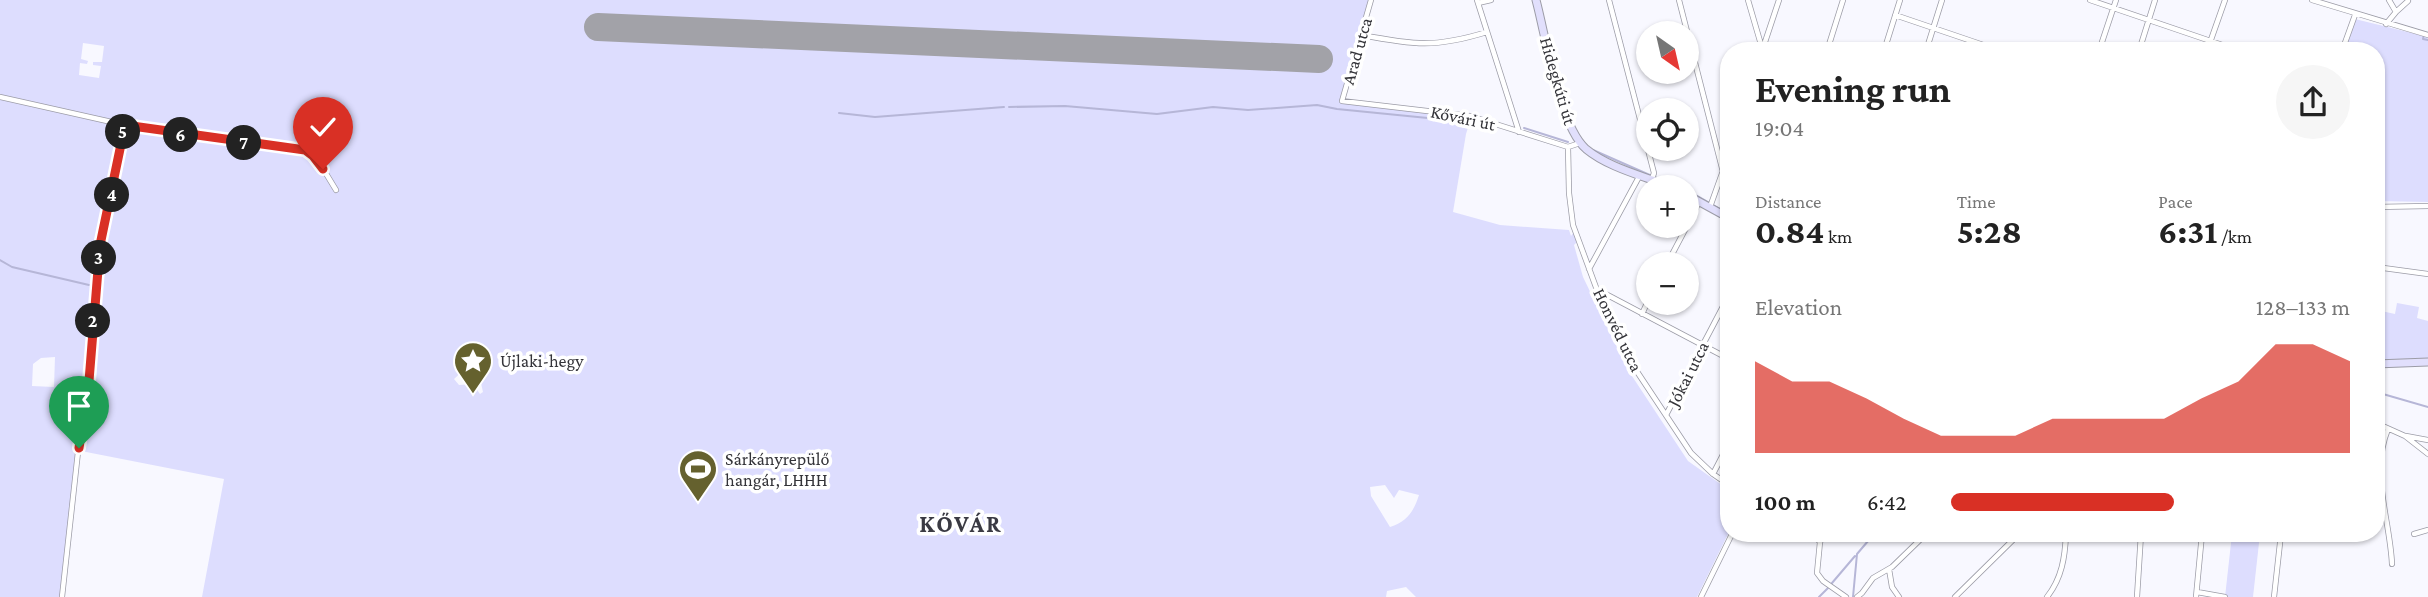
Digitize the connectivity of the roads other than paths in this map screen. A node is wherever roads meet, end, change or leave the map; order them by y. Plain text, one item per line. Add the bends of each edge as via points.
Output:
1 (1371, 0) edge
2 (1491, 0) edge
3 (1536, 0) edge
4 (1609, 0) edge
5 (1678, 0) edge
6 (1748, 0) edge
7 (1779, 0) edge
8 (1843, 0) edge
9 (1900, 0) edge
10 (1942, 0) edge
11 (2090, 0) edge
12 (2116, 0) edge
13 (2155, 0) edge
14 (2225, 0) edge
15 (2312, 0) edge
16 (2389, 0) edge
17 (2408, 1) edge
18 (1478, 2) edge
19 (2114, 8) junction
20 (2396, 12) junction
21 (1895, 15) junction
22 (2355, 15) junction
23 (2149, 20) junction
24 (2386, 24) junction
25 (1934, 28) junction
26 (1487, 32) junction
27 (1362, 35) junction
28 (2428, 36) edge
29 (2210, 41) junction
30 (1761, 42) edge
31 (1766, 42) edge
32 (1830, 42) edge
33 (1887, 42) edge
34 (1929, 42) edge
35 (1975, 42) edge
36 (2102, 42) edge
37 (2142, 42) edge
38 (2213, 42) edge
39 (2345, 42) edge
40 (0, 97) edge
41 (1342, 101) joint
42 (125, 125) junction
43 (1519, 132) junction
44 (1580, 143) junction
45 (1568, 147) junction
46 (1720, 161) edge
47 (1640, 174) junction
48 (1643, 175) edge
49 (1652, 175) edge
50 (1720, 180) edge
51 (336, 190) dead end
52 (1699, 201) edge
53 (1711, 205) junction
54 (2428, 206) edge
55 (2385, 207) edge
56 (1720, 212) edge
57 (2385, 268) edge
58 (1589, 270) junction
59 (2428, 274) edge
60 (1597, 290) junction
61 (1636, 311) edge
62 (1720, 312) edge
63 (1644, 315) edge
64 (1702, 346) junction
65 (1720, 355) edge
66 (2428, 362) edge
67 (2385, 364) edge
68 (1666, 415) junction
69 (2385, 428) edge
70 (2388, 429) junction
71 (2405, 436) junction
72 (2385, 438) edge
73 (2428, 440) edge
74 (2428, 454) edge
75 (1720, 460) edge
76 (1713, 474) junction
77 (1720, 479) edge
78 (2385, 517) edge
79 (2428, 530) edge
80 (2414, 534) dead end
81 (1728, 542) edge
82 (1820, 542) edge
83 (1918, 542) edge
84 (2011, 542) edge
85 (2065, 542) edge
86 (2140, 542) edge
87 (2201, 542) edge
88 (2279, 542) edge
89 (2392, 564) dead end
90 (1889, 569) junction
91 (1863, 595) edge
92 (2196, 595) edge
93 (62, 597) edge
94 (1701, 597) edge
95 (1846, 597) edge
96 (1857, 597) edge
97 (1899, 597) edge
98 (1955, 597) edge
99 (2047, 597) edge
100 (2137, 597) edge
101 (2225, 597) edge
102 (2274, 597) edge

1 - 27 street, Arad utca
2 - 18 street
3 - 44 main road, Hidegkúti út via 1569,124
4 - 49 street
5 - 46 street
6 - 30 street
7 - 31 street
8 - 32 street
9 - 21 street
10 - 25 street
11 - 19 street
12 - 19 street
13 - 23 street
14 - 29 street
15 - 22 street
16 - 20 street
17 - 20 street
18 - 26 street
19 - 23 street
19 - 36 street
20 - 24 street
21 - 25 street
21 - 33 street
22 - 24 street
22 - 39 street
23 - 29 street
23 - 37 street
24 - 28 street
25 - 34 street
25 - 35 street
26 - 27 street via 1436,44
26 - 43 street
27 - 41 street, Arad utca
29 - 38 street
40 - 42 street
41 - 43 street, Kővári út via 1469,116
42 - 51 street via 305,150 319,162
42 - 93 street via 100,245 89,381
43 - 45 street, Kővári út
44 - 45 street
44 - 47 main road, Hidegkúti út via 1603,159
45 - 58 street, Honvéd utca via 1572,216
47 - 48 main road, Hidegkúti út
47 - 58 street
50 - 53 street
52 - 53 main road
53 - 56 main road
54 - 55 street
57 - 59 street
58 - 60 street, Honvéd utca
60 - 61 street
60 - 68 street, Honvéd utca via 1632,365
62 - 64 street, Jókai utca
63 - 64 street
64 - 65 street
64 - 68 street, Jókai utca
66 - 67 main road
68 - 76 street, Honvéd utca via 1691,453
69 - 70 street
70 - 71 street
70 - 72 street
71 - 73 street
71 - 74 street
75 - 76 street
76 - 77 street, Honvéd utca
78 - 89 street
79 - 80 street
81 - 94 street
82 - 95 street via 1815,568 1819,577
83 - 90 street
84 - 98 street
85 - 99 street via 2062,566
86 - 100 street
87 - 92 street
88 - 102 street
90 - 91 street via 1873,578
90 - 97 street
91 - 96 street
92 - 101 street

